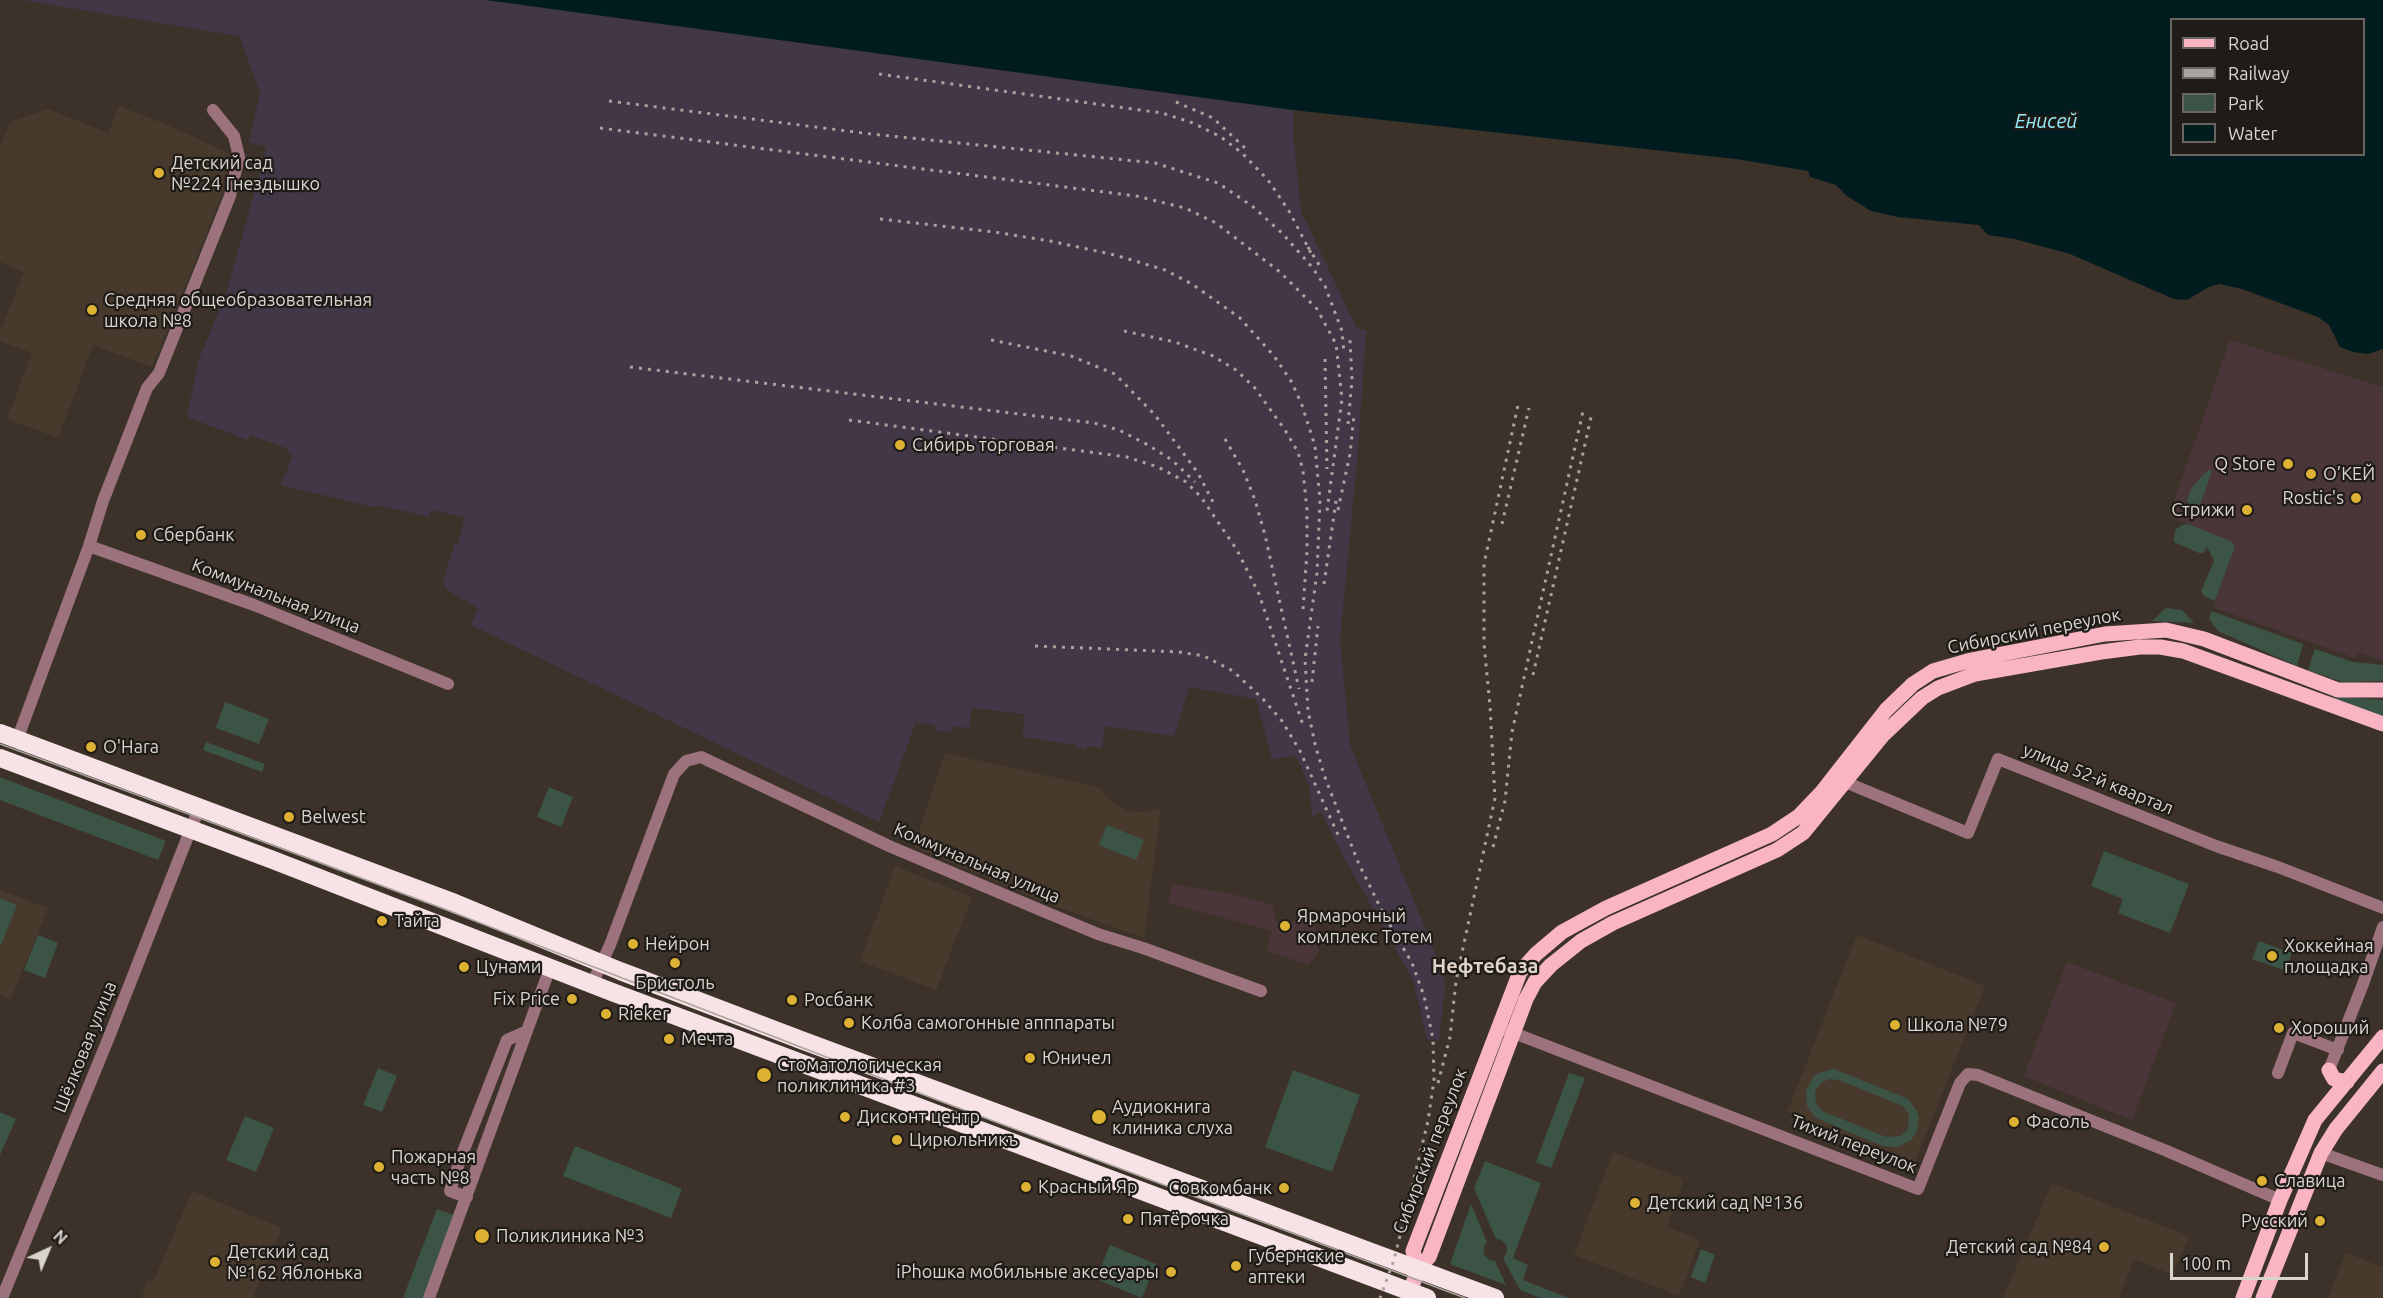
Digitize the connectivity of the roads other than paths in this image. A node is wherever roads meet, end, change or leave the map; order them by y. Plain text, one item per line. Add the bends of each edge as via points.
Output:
1 (213, 110) dead end
2 (89, 546) junction
3 (2138, 631) junction
4 (2140, 647) junction
5 (1973, 667) junction
6 (448, 684) dead end
7 (2383, 690) edge
8 (1892, 714) junction
9 (2383, 724) edge
10 (9, 736) edge
11 (0, 758) edge
12 (1845, 782) junction
13 (198, 808) junction
14 (190, 829) junction
15 (2383, 908) edge
16 (2383, 927) edge
17 (602, 962) junction
18 (550, 968) junction
19 (592, 984) junction
20 (1261, 991) dead end
21 (1499, 1028) junction
22 (525, 1032) junction
23 (1514, 1034) junction
24 (2383, 1037) edge
25 (2338, 1050) junction
26 (2329, 1070) joint
27 (2383, 1071) edge
28 (2278, 1073) dead end
29 (2347, 1082) junction
30 (2321, 1153) junction
31 (2383, 1175) edge
32 (467, 1197) junction
33 (2280, 1200) junction
34 (1418, 1269) junction
35 (1415, 1296) edge
36 (2, 1298) edge
37 (429, 1298) edge
38 (1495, 1298) edge
39 (2243, 1298) edge
40 (2263, 1298) edge

1 - 2 street via 234,136 239,157 230,196 159,372 147,388
2 - 6 street, Коммунальная улица via 254,605
2 - 10 street
3 - 4 main road
3 - 5 main road, Сибирский переулок via 2105,634
3 - 7 main road, Сибирский переулок via 2166,630 2193,636 2338,690
4 - 5 main road, Сибирский переулок
4 - 9 main road, Сибирский переулок via 2183,651
5 - 8 main road, Сибирский переулок
8 - 12 main road, Сибирский переулок
8 - 21 main road, Сибирский переулок via 1821,794 1799,816 1772,834 1606,908 1562,932 1520,972
10 - 13 highway
11 - 14 highway
12 - 15 street, улица 52-й квартал via 1968,833 1998,759
12 - 23 main road, Сибирский переулок via 1812,825 1777,850 1581,941 1535,982
13 - 14 street, Шёлковая улица
13 - 17 highway
14 - 18 highway
14 - 36 street, Шёлковая улица
16 - 25 street
17 - 19 street
17 - 20 street, Коммунальная улица via 674,774 686,761 701,757 889,846 1038,909
17 - 34 highway via 1007,1118
18 - 19 highway
18 - 22 street
19 - 35 highway
21 - 23 street
21 - 34 main road, Сибирский переулок via 1413,1251
22 - 32 street
22 - 32 street via 507,1040 461,1157 450,1191
23 - 33 street, Тихий переулок via 1918,1189 1960,1083 1968,1074 2167,1151
23 - 34 main road, Сибирский переулок via 1429,1257
24 - 29 main road
25 - 26 street
25 - 28 street via 2293,1033
26 - 29 main road via 2334,1079
27 - 30 main road
29 - 33 main road via 2314,1120
30 - 31 street
30 - 40 main road
32 - 37 street
33 - 39 main road
34 - 35 main road
34 - 38 highway

